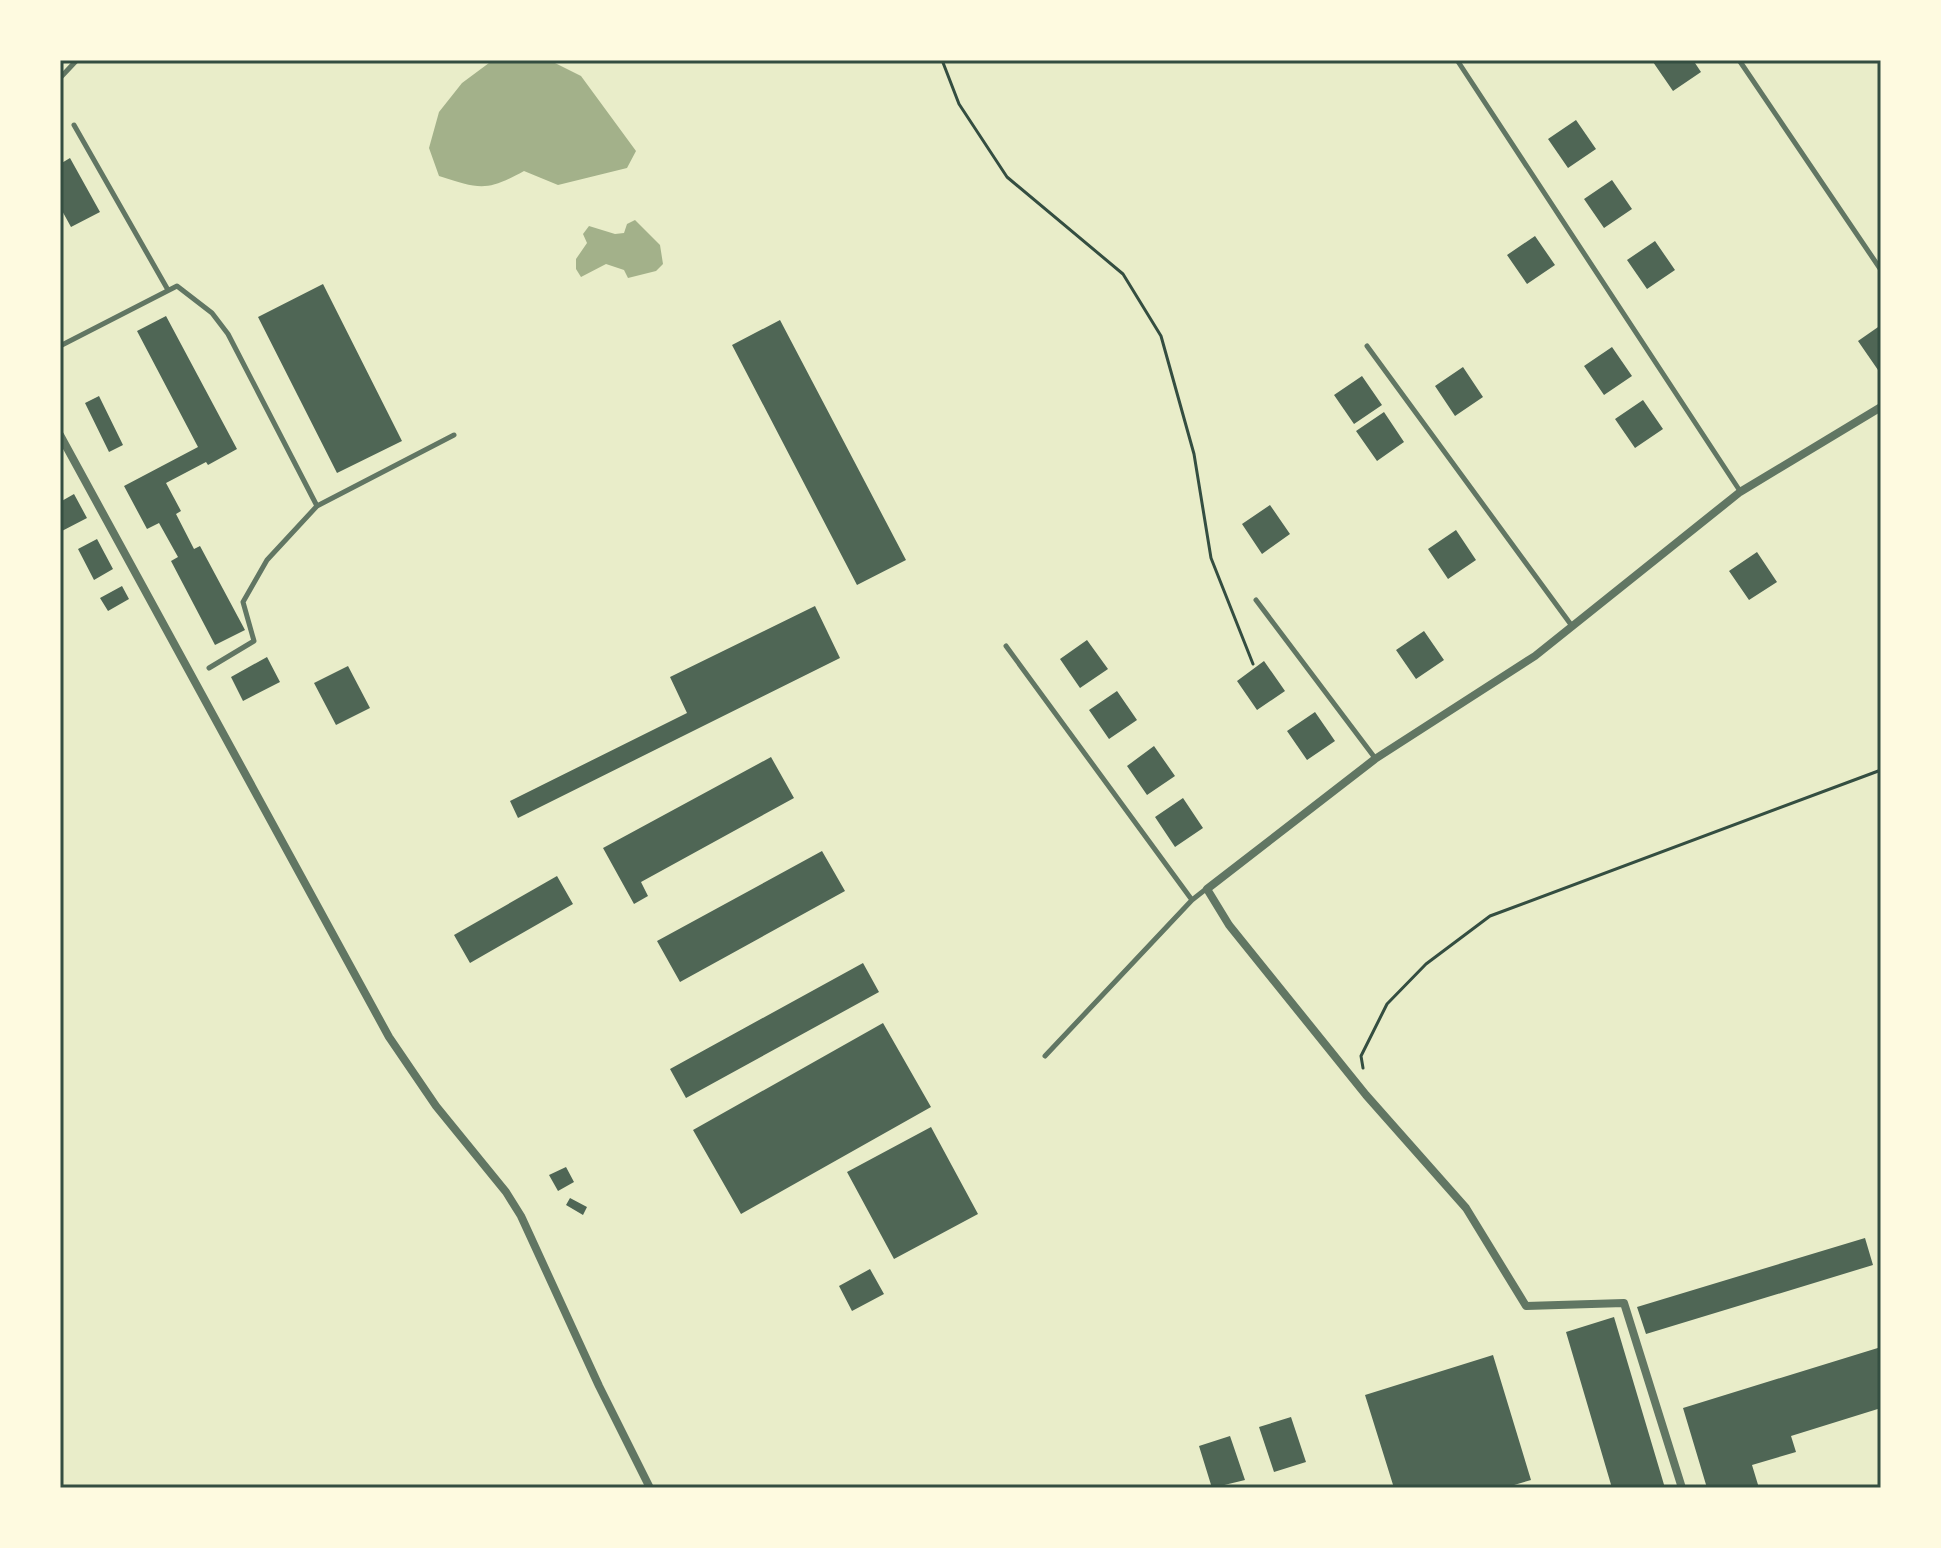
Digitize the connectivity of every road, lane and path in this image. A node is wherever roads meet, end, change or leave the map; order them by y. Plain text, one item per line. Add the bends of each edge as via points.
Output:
1 (77, 60) edge
2 (942, 60) edge
3 (1457, 60) edge
4 (1739, 60) edge
5 (60, 78) edge
6 (74, 125) dead end
7 (1881, 270) edge
8 (168, 290) junction
9 (60, 346) edge
10 (1367, 346) dead end
11 (1881, 407) edge
12 (60, 435) edge
13 (454, 435) dead end
14 (1740, 492) junction
15 (317, 506) junction
16 (1256, 600) dead end
17 (1572, 626) junction
18 (1006, 646) dead end
19 (1253, 664) dead end
20 (209, 668) dead end
21 (1375, 759) junction
22 (1881, 770) edge
23 (1207, 889) junction
24 (1192, 900) junction
25 (1045, 1056) dead end
26 (1363, 1069) dead end
27 (650, 1488) edge
28 (1682, 1488) edge

1 - 5 lane
2 - 19 path via 959,104 1007,177 1123,274 1161,336 1194,454 1211,558
3 - 14 lane
4 - 7 lane
6 - 8 lane
8 - 9 lane
8 - 15 lane via 177,286 212,313 228,334
10 - 17 lane
11 - 14 street
12 - 27 street via 389,1037 521,1216
13 - 15 lane
14 - 17 street
15 - 20 lane via 267,560 243,602 254,641
16 - 21 lane
17 - 21 street via 1535,656
18 - 24 lane
21 - 23 street
22 - 26 path via 1490,916 1426,964 1387,1004 1361,1056
23 - 24 lane
23 - 28 street via 1229,925 1366,1095 1466,1208 1526,1306 1624,1303
24 - 25 lane

